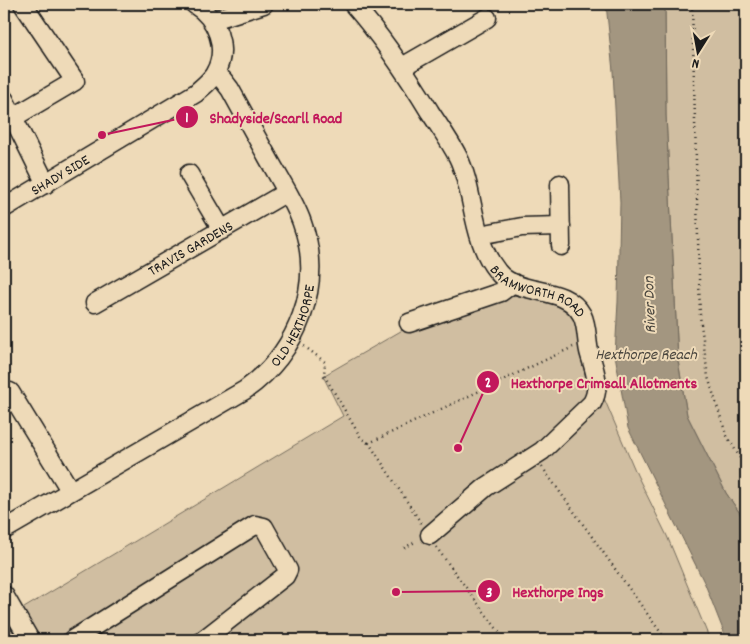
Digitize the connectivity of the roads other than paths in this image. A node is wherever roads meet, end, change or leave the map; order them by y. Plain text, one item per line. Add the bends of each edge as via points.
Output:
1 (23, 4) edge
2 (194, 4) edge
3 (264, 4) edge
4 (353, 4) edge
5 (487, 18) dead end
6 (212, 20) junction
7 (402, 67) junction
8 (215, 74) junction
9 (4, 99) edge
10 (9, 120) edge
11 (189, 174) dead end
12 (46, 184) junction
13 (560, 184) dead end
14 (287, 192) junction
15 (4, 208) edge
16 (561, 226) junction
17 (222, 230) junction
18 (480, 235) junction
19 (561, 246) dead end
20 (513, 283) junction
21 (94, 303) dead end
22 (409, 323) dead end
23 (10, 392) dead end
24 (70, 490) junction
25 (4, 530) edge
26 (430, 535) road end
27 (4, 595) edge
28 (30, 640) edge
29 (72, 640) edge
30 (203, 640) edge

1 - 10 street via 75,81
2 - 6 street
3 - 6 street
4 - 7 street, BRAMWORTH ROAD
5 - 7 street
6 - 8 street via 220,40
7 - 18 street, BRAMWORTH ROAD via 459,158
8 - 12 street, SHADY SIDE via 196,93
8 - 14 street, OLD HEXTHORPE via 230,89
9 - 10 street
10 - 12 street
11 - 17 street
12 - 15 street, SHADY SIDE
13 - 16 street
14 - 17 street, TRAVIS GARDENS
14 - 24 street, OLD HEXTHORPE via 302,223 310,263 304,311 291,339 263,377 245,390
16 - 18 street via 522,227
16 - 19 street
17 - 21 street, TRAVIS GARDENS
18 - 20 street, BRAMWORTH ROAD via 496,271
20 - 22 street via 501,292
20 - 26 street, BRAMWORTH ROAD via 558,296 572,303 582,315 586,342 597,376 595,397 557,439 486,487
23 - 24 street
24 - 25 street, OLD HEXTHORPE
27 - 28 street
29 - 30 street via 255,525 264,527 288,570 285,576

